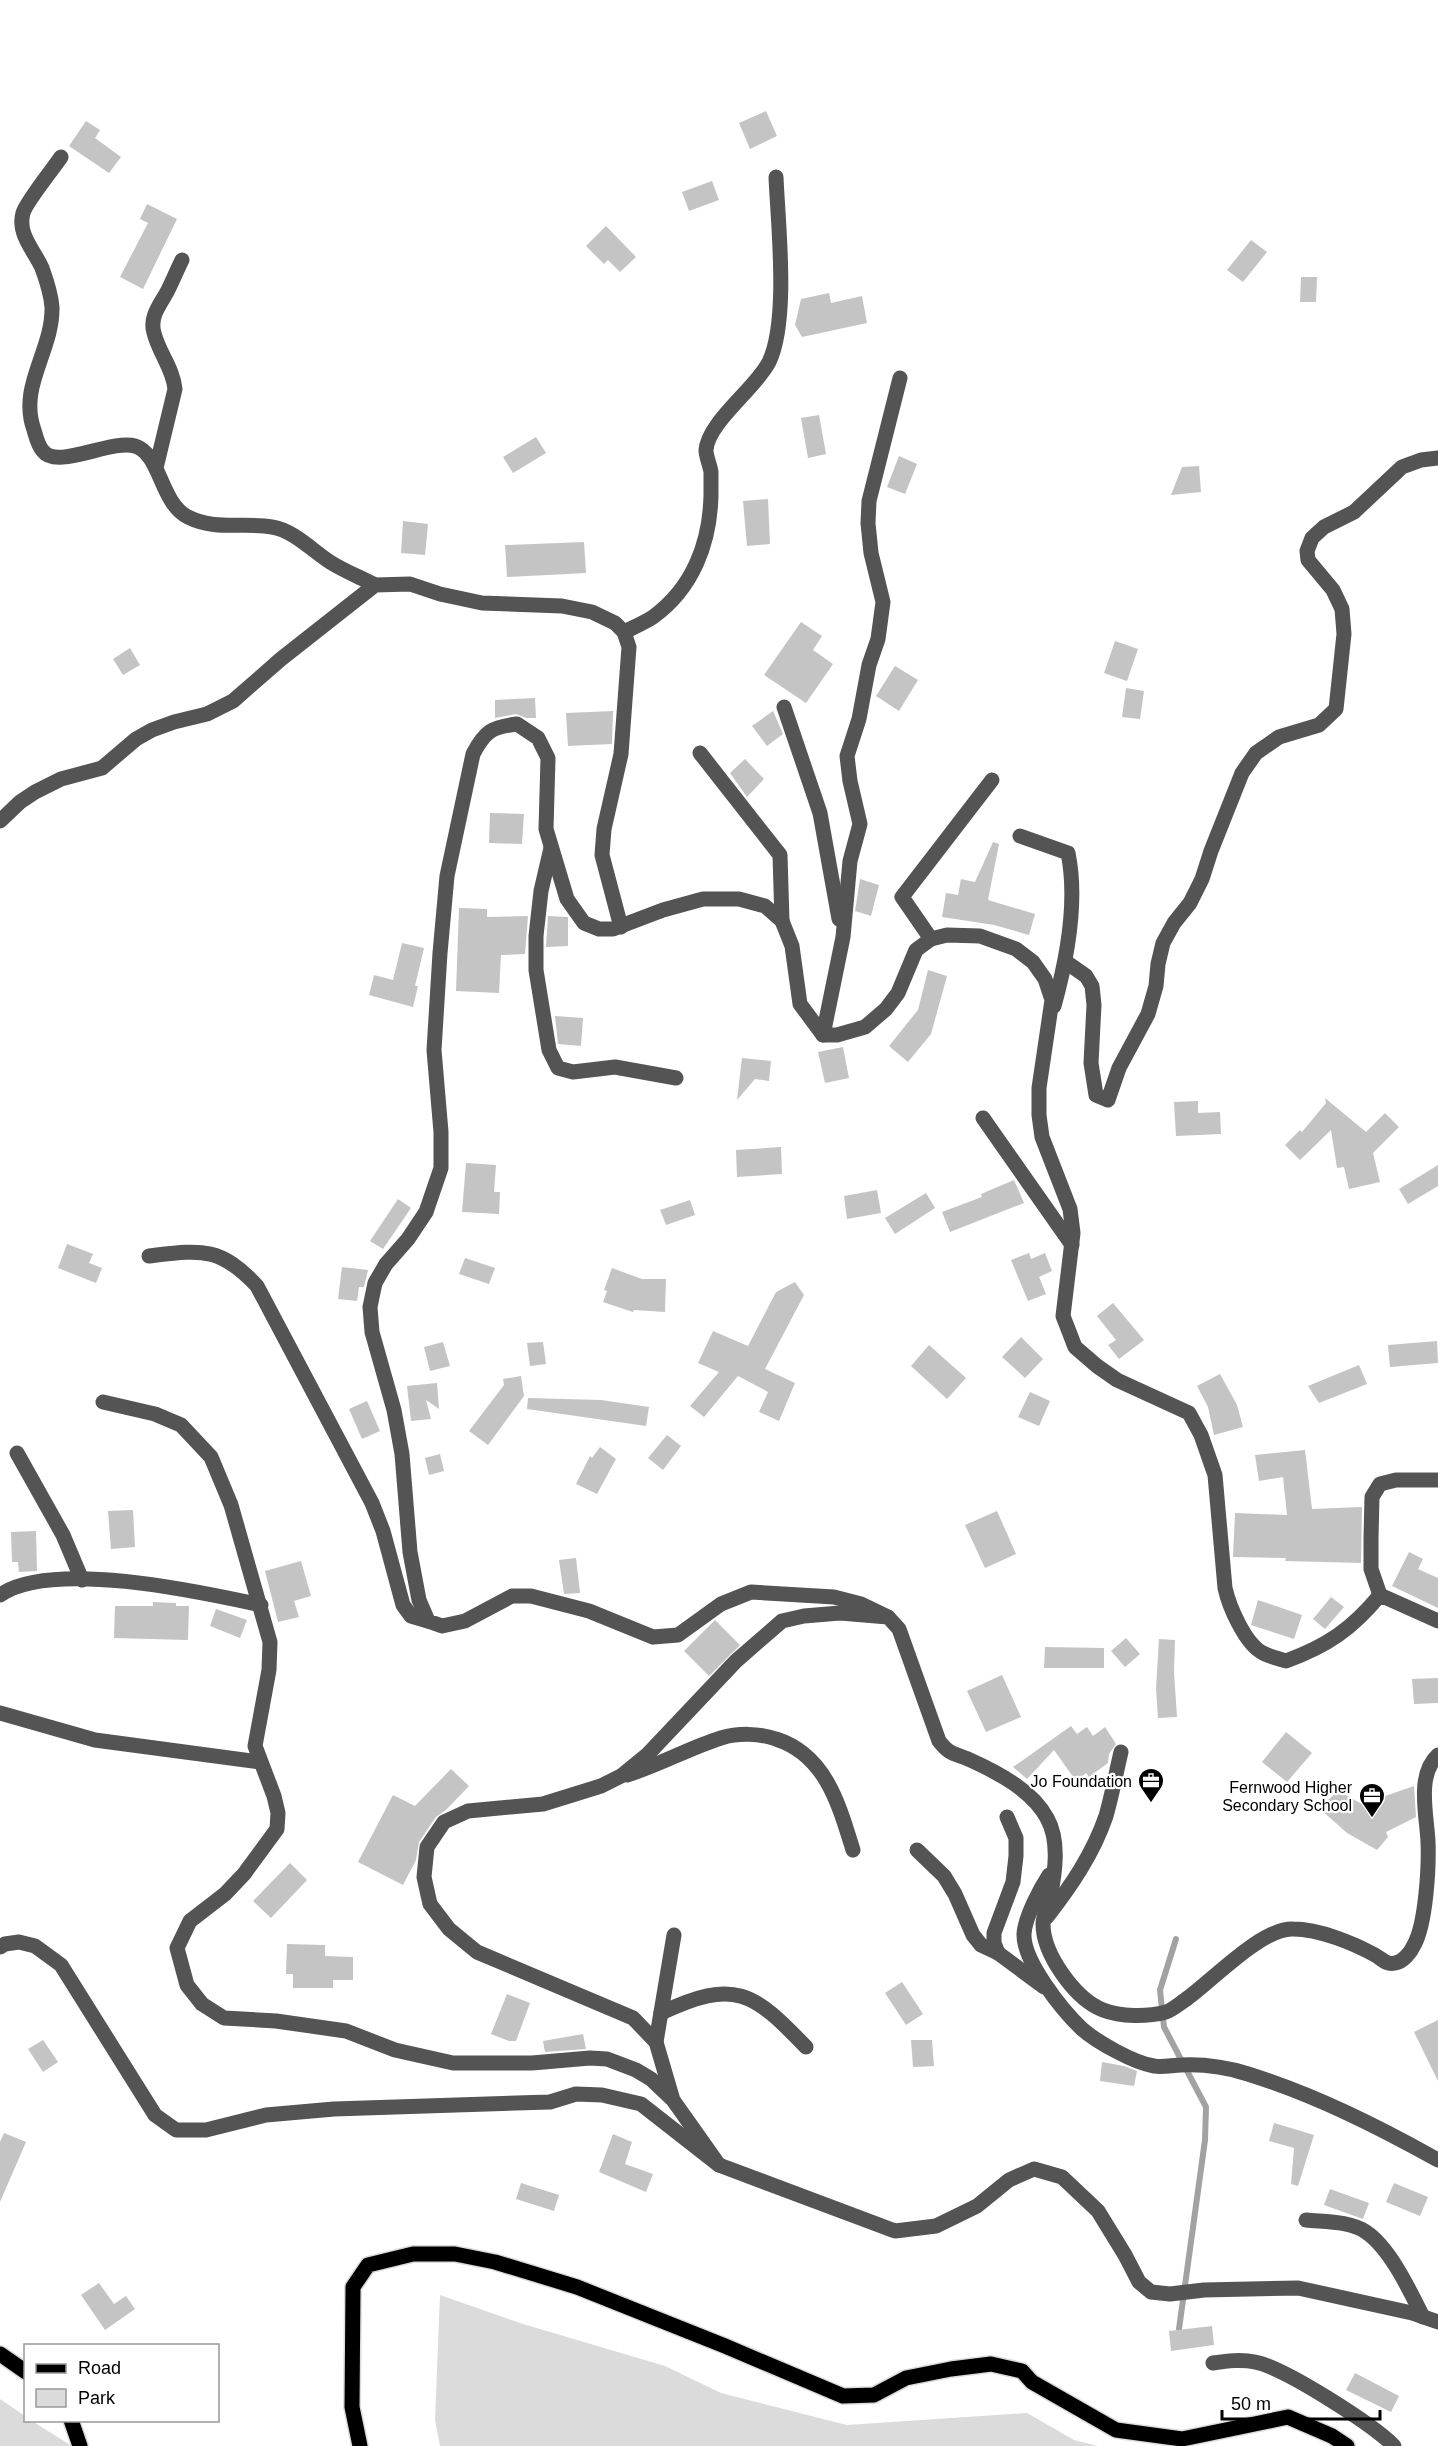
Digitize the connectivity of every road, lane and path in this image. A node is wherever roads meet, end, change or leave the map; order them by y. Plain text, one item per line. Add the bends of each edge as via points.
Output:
1 (62, 157) dead end
2 (776, 177) dead end
3 (182, 260) dead end
4 (900, 378) dead end
5 (1438, 458) edge
6 (156, 468) junction
7 (375, 585) junction
8 (624, 632) junction
9 (784, 707) dead end
10 (700, 753) dead end
11 (992, 780) dead end
12 (0, 822) edge
13 (1020, 836) dead end
14 (551, 845) junction
15 (782, 921) junction
16 (621, 927) junction
17 (843, 937) junction
18 (932, 939) junction
19 (1066, 962) junction
20 (1050, 1020) junction
21 (823, 1035) junction
22 (676, 1077) dead end
23 (983, 1118) dead end
24 (1072, 1245) junction
25 (149, 1256) dead end
26 (103, 1402) dead end
27 (17, 1452) dead end
28 (1438, 1480) edge
29 (82, 1580) junction
30 (0, 1595) edge
31 (1380, 1595) junction
32 (261, 1605) junction
33 (888, 1617) junction
34 (428, 1621) junction
35 (1438, 1621) edge
36 (0, 1713) edge
37 (1121, 1752) dead end
38 (1438, 1755) edge
39 (260, 1762) junction
40 (621, 1776) junction
41 (1007, 1817) dead end
42 (853, 1850) dead end
43 (917, 1850) dead end
44 (1054, 1868) junction
45 (1043, 1922) junction
46 (674, 1935) dead end
47 (0, 1947) edge
48 (998, 1953) junction
49 (1054, 1994) junction
50 (661, 2013) junction
51 (656, 2042) junction
52 (806, 2047) dead end
53 (674, 2100) junction
54 (1438, 2160) edge
55 (719, 2165) junction
56 (1306, 2220) dead end
57 (1431, 2320) edge
58 (0, 2354) edge
59 (1213, 2363) dead end
60 (24, 2371) edge
61 (71, 2422) edge
62 (80, 2446) edge
63 (360, 2446) edge
64 (1347, 2446) edge
65 (1394, 2446) edge

1 - 6 street via 23,213 27,243 41,266 52,306 50,332 28,403 32,424 43,452 51,457 118,445 135,446 147,454
2 - 8 street via 780,275 779,328 773,351 768,364 713,431 706,450 711,497 708,535 699,562 667,605 652,618
3 - 6 street via 153,322 175,389
4 - 17 street via 869,501 871,553 883,602 878,639 847,756 860,824 850,861
5 - 19 street via 1402,467 1354,512 1324,527 1312,538 1308,560 1333,590 1342,609 1344,634 1336,710 1320,725 1279,737 1256,753 1242,773 1202,879 1163,943 1148,1014 1119,1068 1108,1100 1096,1095 1091,1063 1092,986 1086,976
6 - 7 street via 172,504 186,516 207,524 273,527 287,532 333,564
7 - 8 street via 410,584 482,603 562,606 592,612
7 - 12 street via 233,701 207,714 153,730 102,768 60,779 35,792
8 - 16 street via 629,646 621,754 605,821 602,855
9 - 17 street via 820,813
10 - 15 street via 780,855
11 - 18 street via 902,897
13 - 19 street via 1068,853 1072,874
14 - 16 street via 567,899 584,922 599,929
14 - 22 street via 541,891 536,970 549,1050 558,1068 573,1072 615,1067
14 - 34 street via 545,811 548,758 538,738 517,724 496,727 481,738 473,754 447,876 434,1050 441,1168 426,1212 386,1264 375,1283 370,1307 372,1332 402,1454 410,1552 419,1600
15 - 16 street via 765,906 722,897 663,910
15 - 21 street via 792,946 800,1004
17 - 21 street
18 - 20 street via 946,935 980,936 1016,949 1045,979 1052,1000
18 - 21 street via 916,950 898,993 886,1009 865,1027
19 - 20 street
20 - 24 street via 1040,1088 1042,1137 1070,1209
23 - 24 street
24 - 31 street via 1063,1316 1075,1347 1117,1380 1189,1413 1215,1475 1229,1604 1244,1632 1261,1652 1286,1661 1320,1647 1346,1630
25 - 34 street via 212,1253 231,1261 257,1286 372,1503 403,1605 411,1616
26 - 32 street via 155,1414 181,1425 211,1457 231,1505
27 - 29 street via 63,1535
28 - 31 street via 1396,1480 1380,1485 1372,1497 1371,1569
29 - 30 street via 29,1584
29 - 32 street via 154,1584
31 - 35 street
32 - 39 street via 270,1642 269,1670 255,1746
33 - 34 street via 861,1604 834,1598 751,1592 721,1604 678,1635 653,1637 589,1611 531,1596 512,1596 465,1621 442,1626
33 - 40 street via 840,1613 782,1621 736,1661 648,1754
33 - 44 street via 899,1629 939,1741 948,1752 1013,1784 1035,1800 1054,1834
36 - 39 street via 95,1740
37 - 45 street via 1106,1816 1087,1860
38 - 45 street via 1430,1762 1425,1786 1428,1871 1422,1917 1415,1944 1397,1963 1387,1963 1324,1935 1292,1928 1256,1942 1168,2011 1142,2016 1103,2010 1080,1995 1058,1969 1044,1938
39 - 53 street via 274,1796 277,1828 244,1874 190,1921 177,1948 186,1985 202,2004 224,2018 346,2031 395,2050 453,2064 607,2059 651,2079
40 - 42 street via 723,1738 767,1736 786,1742 804,1753 829,1783
40 - 51 street via 543,1804 468,1811 444,1822 428,1847 424,1877 430,1904 449,1929 477,1952 633,2018
41 - 48 street via 1016,1838 1016,1856 1013,1882 994,1933
43 - 48 street via 944,1876 977,1940
44 - 45 street
44 - 49 street via 1033,1906 1024,1934 1029,1958
46 - 50 street
47 - 55 street via 19,1942 35,1946 61,1965 155,2115 176,2130 206,2130 266,2115 311,2111 550,2102 576,2094 602,2095 641,2104
48 - 49 street
49 - 54 street via 1082,2028 1109,2048 1154,2067 1211,2064 1302,2092
50 - 51 street
50 - 52 street via 689,2000 733,1994 748,1997 764,2006
51 - 53 street
53 - 55 street
55 - 57 street via 895,2231 936,2226 977,2206 1009,2180 1034,2169 1062,2177 1098,2211 1139,2282 1151,2292 1298,2288
56 - 57 street via 1344,2224 1365,2232 1403,2276
58 - 60 main road
59 - 65 street via 1257,2362 1286,2375 1371,2426
61 - 62 main road
63 - 64 main road via 352,2407 353,2287 368,2265 413,2254 456,2254 577,2287 843,2396 874,2395 906,2378 991,2364 1022,2371 1032,2382 1116,2430 1182,2439 1288,2417

